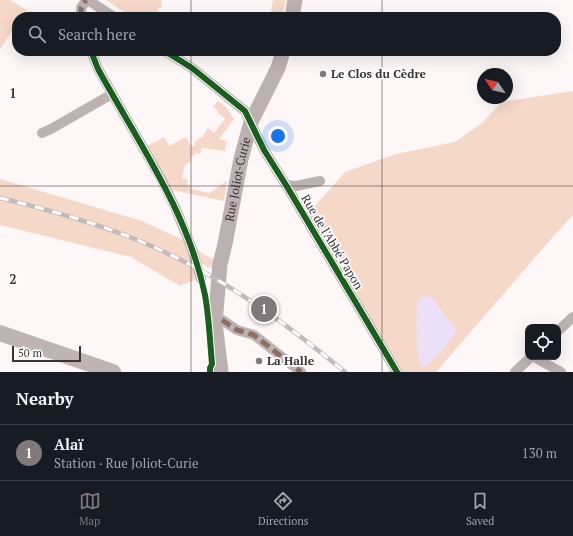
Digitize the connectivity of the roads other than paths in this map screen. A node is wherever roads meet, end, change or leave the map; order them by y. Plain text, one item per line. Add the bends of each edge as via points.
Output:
1 (87, 0) edge
2 (295, 0) edge
3 (80, 12) edge
4 (106, 12) edge
5 (293, 12) edge
6 (93, 56) edge
7 (173, 56) edge
8 (282, 56) edge
9 (112, 94) junction
10 (251, 122) junction
11 (42, 133) dead end
12 (320, 181) dead end
13 (286, 185) junction
14 (225, 244) junction
15 (201, 280) dead end
16 (573, 317) edge
17 (222, 320) junction
18 (561, 328) edge
19 (0, 333) edge
20 (529, 360) edge
21 (539, 360) edge
22 (113, 372) edge
23 (221, 372) edge
24 (231, 372) edge
25 (301, 372) edge
26 (396, 372) edge
27 (515, 372) edge
28 (561, 372) edge

1 - 3 street
1 - 4 street
2 - 5 main road
6 - 9 street
7 - 10 street, Rue de l'Abbé Papon via 242,108
8 - 10 main road, Rue Joliot-Curie
9 - 11 street
9 - 15 street via 175,206
10 - 13 street, Rue de l'Abbé Papon via 262,146
10 - 14 main road, Rue Joliot-Curie via 241,155
12 - 13 street, Rue de l'Abbé Papon via 296,186
13 - 26 street, Rue de l'Abbé Papon
14 - 17 main road, Rue Joliot-Curie
14 - 23 main road, Rue Joliot-Curie via 220,264 215,323
16 - 18 street
17 - 24 main road, Rue Joliot-Curie
17 - 25 street via 237,330 254,334
19 - 22 main road
20 - 27 street
21 - 28 street

